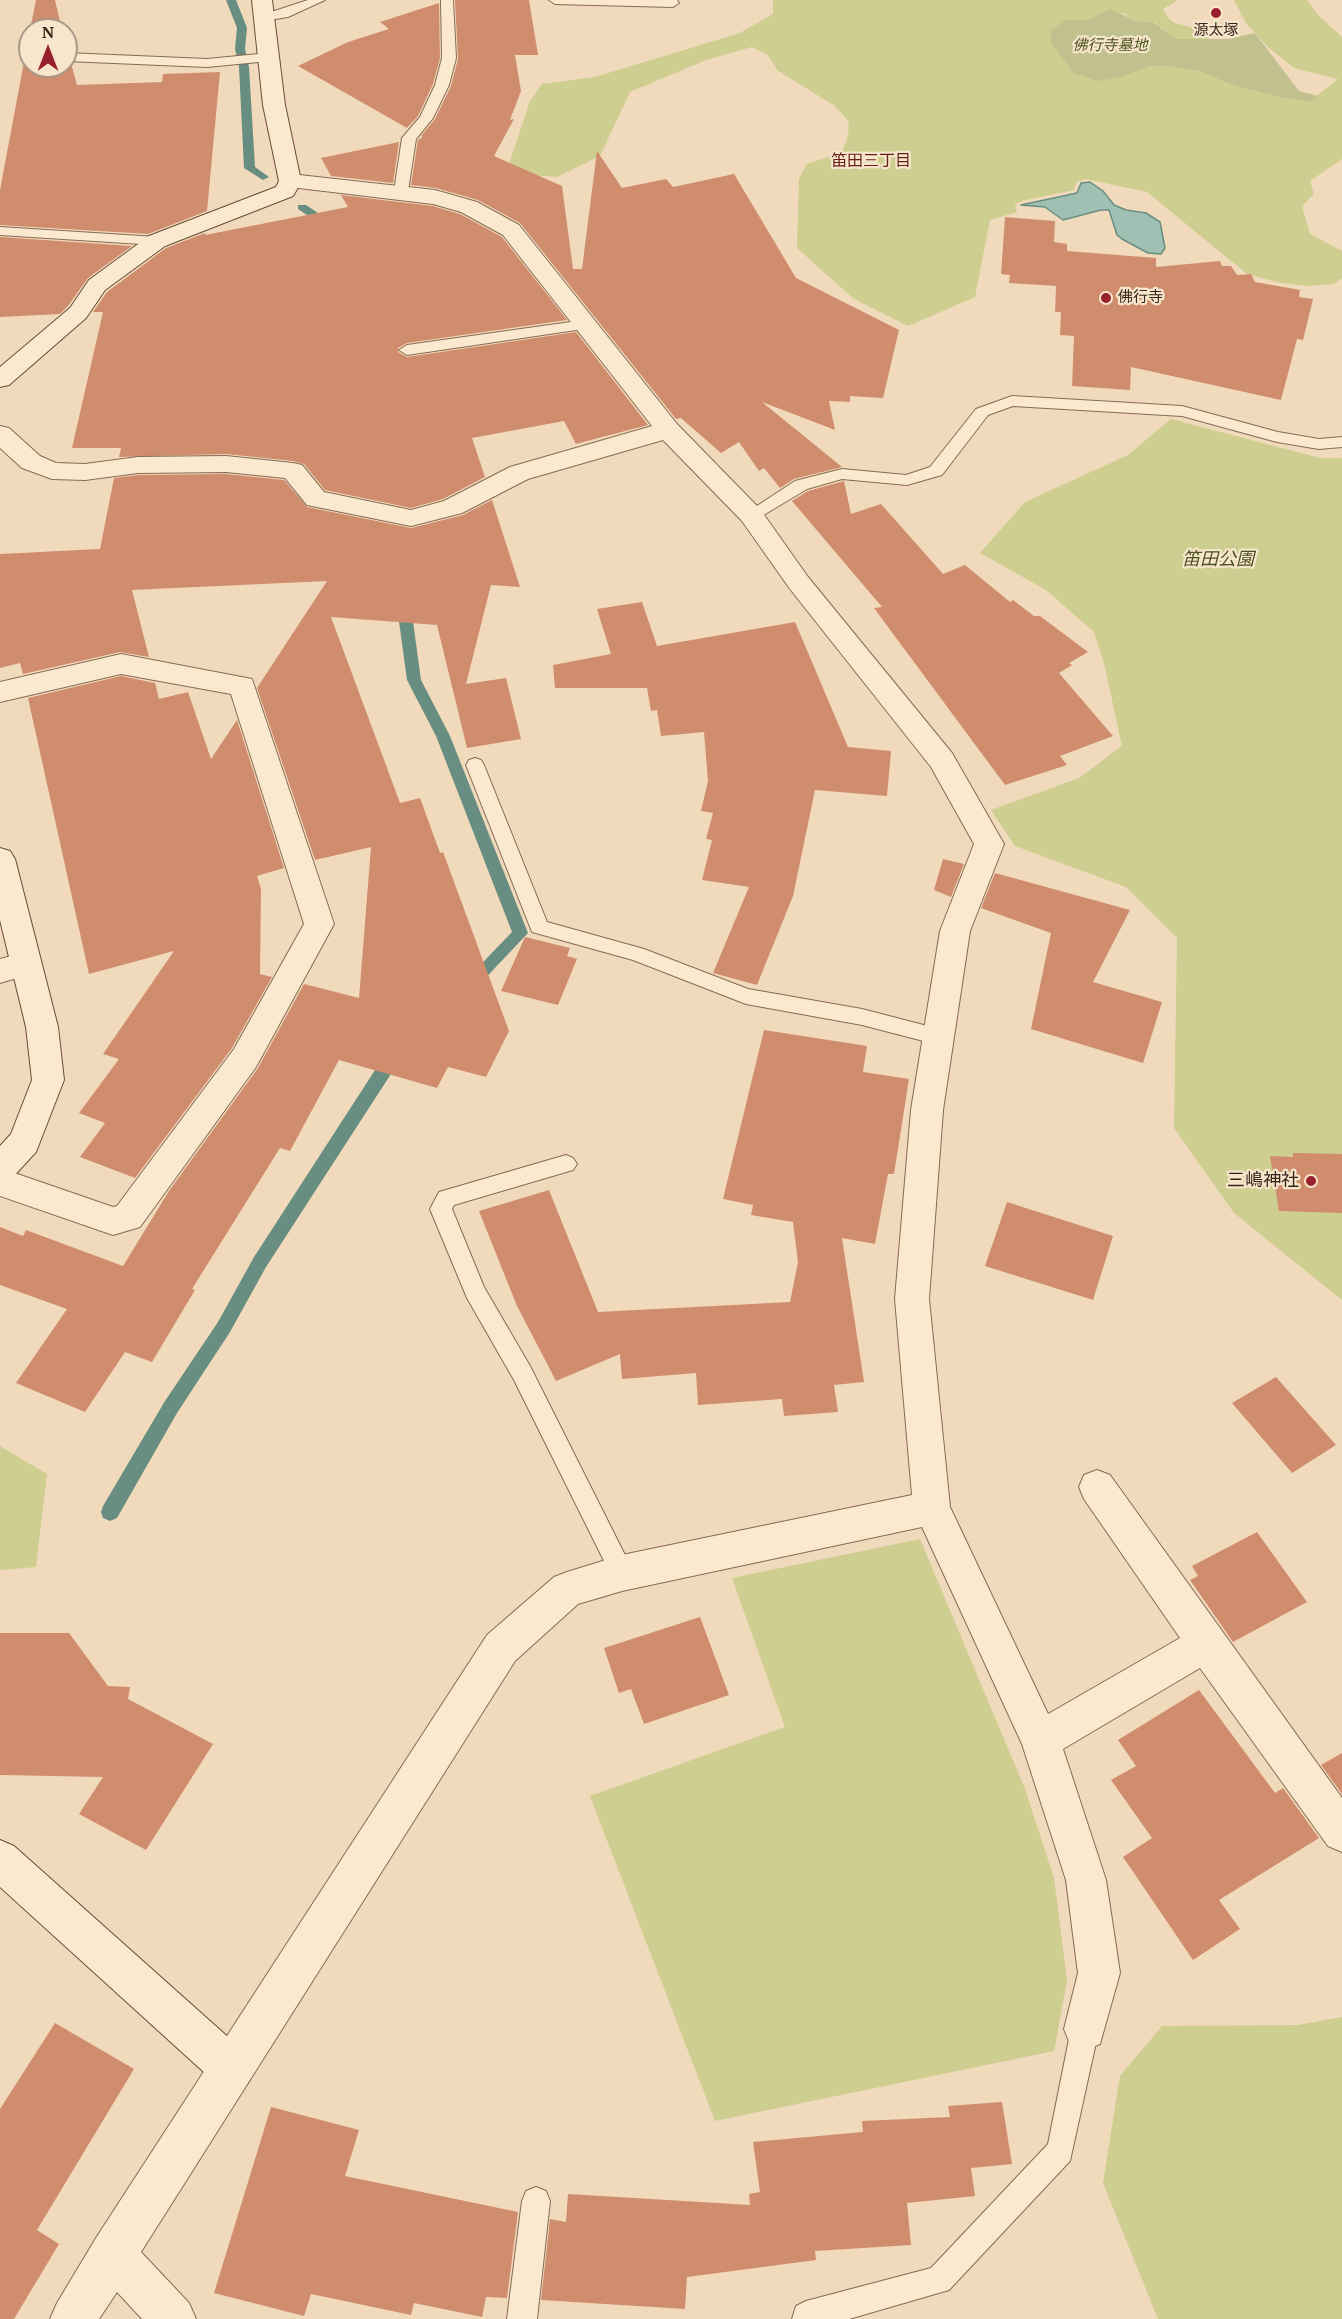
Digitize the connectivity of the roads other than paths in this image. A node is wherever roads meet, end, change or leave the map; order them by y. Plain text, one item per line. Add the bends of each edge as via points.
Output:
1 (319, 0) edge
2 (447, 0) edge
3 (555, 0) edge
4 (673, 3) dead end
5 (263, 9) edge
6 (269, 57) junction
7 (78, 58) edge
8 (290, 181) junction
9 (401, 192) junction
10 (0, 231) edge
11 (156, 241) junction
12 (585, 325) junction
13 (407, 350) dead end
14 (0, 380) edge
15 (668, 430) junction
16 (0, 434) edge
17 (1342, 442) edge
18 (751, 515) junction
19 (0, 692) edge
20 (475, 765) dead end
21 (0, 859) edge
22 (13, 967) edge
23 (939, 1037) junction
24 (566, 1164) dead end
25 (0, 1168) edge
26 (0, 1182) edge
27 (1098, 1487) dead end
28 (932, 1508) junction
29 (622, 1573) junction
30 (1206, 1644) junction
31 (1040, 1740) junction
32 (1342, 1832) edge
33 (0, 1860) edge
34 (1085, 2030) joint
35 (232, 2069) junction
36 (536, 2201) dead end
37 (112, 2254) junction
38 (73, 2319) edge
39 (172, 2319) edge
40 (522, 2319) edge
41 (807, 2319) edge

1 - 5 lane via 288,13
2 - 9 lane via 449,58 442,85 426,118 409,138
3 - 4 lane
5 - 6 street
6 - 7 lane via 207,63
6 - 8 street via 274,105
8 - 9 street
8 - 11 street via 285,191
9 - 12 street via 469,207 511,230
10 - 11 lane
11 - 14 street via 97,285 78,313
12 - 13 lane
12 - 15 street
15 - 16 street via 519,473 453,507 411,518 316,499 293,471 226,464 52,471 31,462
15 - 18 street
17 - 18 lane via 1318,444 1276,437 1182,411 1012,401 982,412 936,471 907,480 842,474 801,485
18 - 23 street via 799,582 942,760 989,844 955,931
19 - 26 street via 121,664 242,686 319,924 245,1058 128,1217 113,1221
20 - 23 lane via 539,927 637,954 746,996 862,1017
21 - 22 street
22 - 25 street via 42,1027 48,1080 24,1142
23 - 28 street via 927,1110 912,1299
24 - 29 lane via 447,1198 441,1209 475,1291 522,1373
27 - 30 street
28 - 29 street
28 - 31 street
29 - 35 street via 567,1590 501,1648
30 - 31 street
30 - 32 street
31 - 34 street via 1086,1881 1099,1973
33 - 35 street
34 - 41 lane via 1060,2151 939,2280 806,2316
35 - 37 street
36 - 40 lane
37 - 38 street
37 - 39 street

